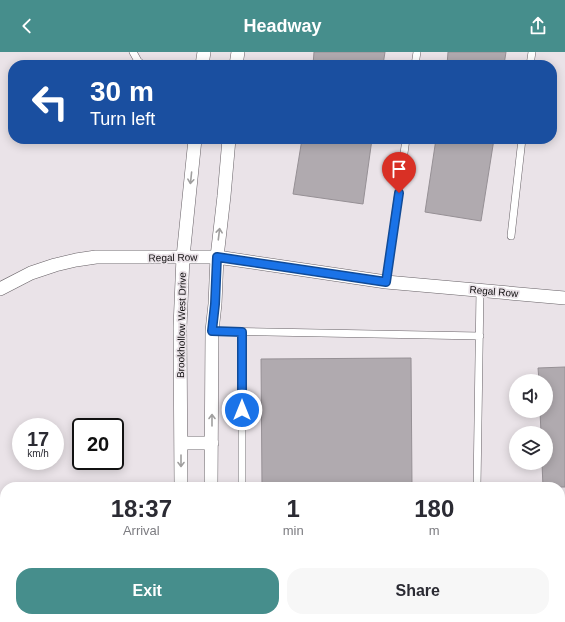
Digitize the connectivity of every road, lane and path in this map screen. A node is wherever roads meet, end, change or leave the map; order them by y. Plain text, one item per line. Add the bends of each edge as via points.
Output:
1 (194, 144) edge
2 (229, 144) edge
3 (405, 144) edge
4 (521, 144) edge
5 (511, 236) dead end
6 (183, 257) junction
7 (217, 257) junction
8 (386, 282) junction
9 (0, 289) edge
10 (480, 290) junction
11 (565, 298) edge
12 (212, 331) junction
13 (242, 332) junction
14 (480, 336) junction
15 (181, 443) junction
16 (212, 443) junction
17 (181, 482) edge
18 (211, 482) edge
19 (242, 482) edge
20 (477, 482) edge

1 -> 6 street, Brookhollow West Drive
7 -> 2 street
3 - 8 lane
4 - 5 lane
6 - 7 street, Regal Row
6 - 9 street, Regal Row via 96,257 76,260 31,273
6 - 15 street, Brookhollow West Drive via 180,328
7 - 8 street, Regal Row
7 - 12 street
8 - 10 street, Regal Row
10 - 11 street, Regal Row
10 - 14 lane
12 - 13 lane
16 -> 12 street
13 - 14 lane
13 - 19 lane
14 - 20 lane
15 - 16 street
15 -> 17 street, Brookhollow West Drive
16 - 18 street

